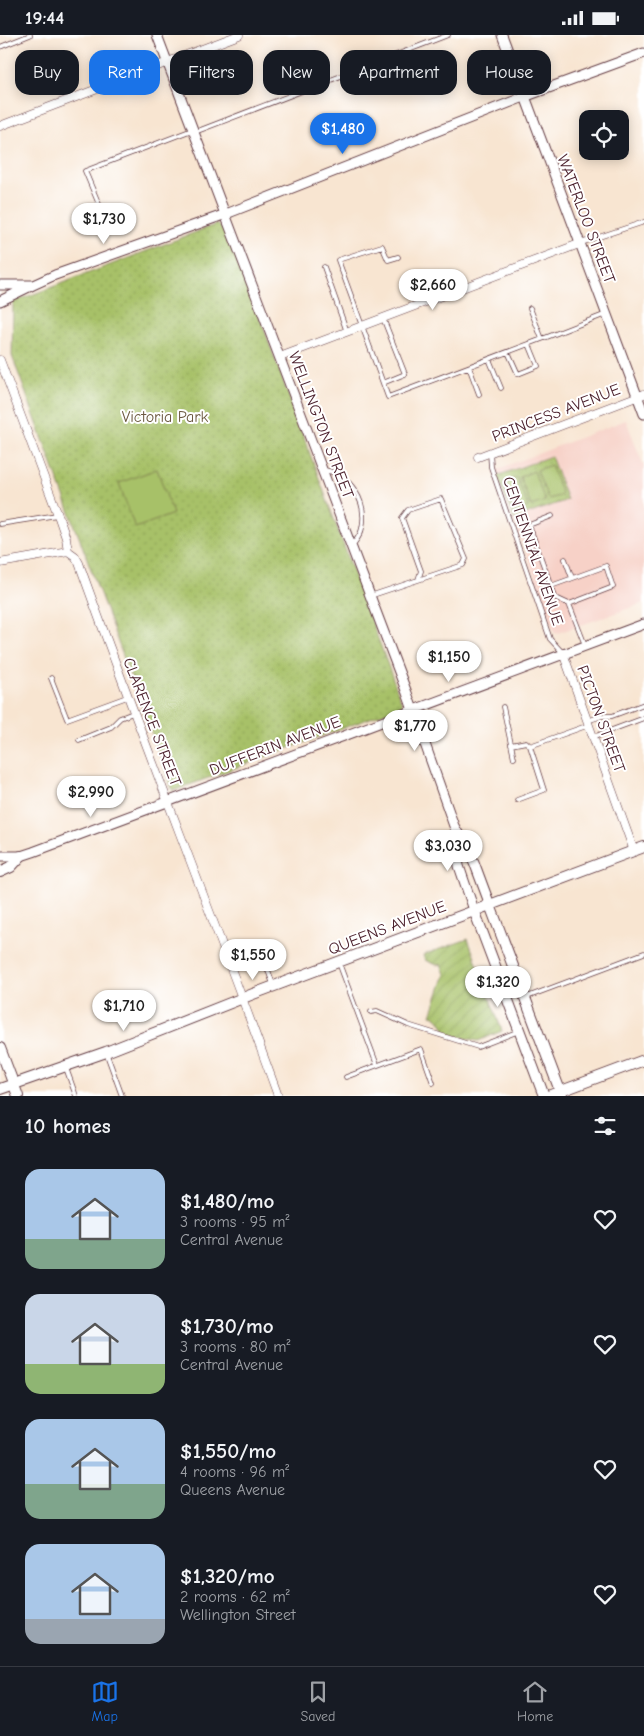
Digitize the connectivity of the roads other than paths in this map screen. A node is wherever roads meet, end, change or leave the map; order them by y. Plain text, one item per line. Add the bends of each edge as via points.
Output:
1 (30, 35) edge
2 (158, 35) edge
3 (239, 35) edge
4 (448, 35) edge
5 (502, 35) edge
6 (0, 47) edge
7 (644, 53) edge
8 (167, 62) junction
9 (524, 97) junction
10 (0, 125) edge
11 (195, 131) junction
12 (103, 214) dead end
13 (226, 214) junction
14 (644, 222) edge
15 (579, 244) junction
16 (398, 257) dead end
17 (324, 267) dead end
18 (0, 285) edge
19 (33, 285) junction
20 (0, 301) edge
21 (530, 308) dead end
22 (606, 315) junction
23 (383, 318) junction
24 (361, 326) junction
25 (347, 331) junction
26 (542, 339) junction
27 (529, 344) junction
28 (508, 351) junction
29 (280, 357) junction
30 (489, 359) junction
31 (0, 360) edge
32 (469, 367) junction
33 (383, 383) junction
34 (501, 388) dead end
35 (479, 394) dead end
36 (641, 395) edge
37 (644, 414) edge
38 (490, 453) junction
39 (478, 457) dead end
40 (322, 470) junction
41 (58, 515) junction
42 (552, 516) dead end
43 (0, 524) edge
44 (351, 547) junction
45 (68, 551) junction
46 (565, 559) dead end
47 (0, 563) edge
48 (572, 578) junction
49 (418, 580) junction
50 (550, 586) junction
51 (370, 596) junction
52 (568, 604) junction
53 (644, 624) edge
54 (585, 645) junction
55 (563, 653) junction
56 (51, 678) dead end
57 (127, 697) junction
58 (644, 704) edge
59 (503, 707) dead end
60 (413, 711) junction
61 (133, 713) junction
62 (644, 718) edge
63 (588, 723) junction
64 (593, 737) junction
65 (79, 740) dead end
66 (511, 745) junction
67 (530, 747) junction
68 (514, 758) dead end
69 (516, 800) dead end
70 (168, 803) junction
71 (454, 826) junction
72 (644, 847) edge
73 (634, 851) junction
74 (0, 857) edge
75 (22, 857) junction
76 (0, 872) edge
77 (490, 905) junction
78 (474, 910) junction
79 (644, 953) edge
80 (262, 954) dead end
81 (339, 962) junction
82 (274, 987) junction
83 (525, 998) junction
84 (242, 999) junction
85 (371, 1012) dead end
86 (520, 1031) junction
87 (0, 1048) edge
88 (106, 1052) junction
89 (644, 1060) edge
90 (377, 1065) junction
91 (65, 1066) junction
92 (346, 1077) dead end
93 (433, 1083) dead end
94 (14, 1084) junction
95 (0, 1089) edge
96 (561, 1094) edge
97 (18, 1096) edge
98 (76, 1096) edge
99 (122, 1096) edge
100 (278, 1096) edge
101 (546, 1096) edge

1 - 6 lane
2 - 8 street, WELLINGTON STREET
3 - 8 street
4 - 11 lane
5 - 9 street, WATERLOO STREET
7 - 9 street
8 - 10 street
8 - 11 street, WELLINGTON STREET
9 - 13 street
9 - 15 street, WATERLOO STREET
11 - 12 lane via 85,171
11 - 13 street, WELLINGTON STREET
13 - 19 street
13 - 29 street, WELLINGTON STREET
14 - 15 lane
15 - 22 street, WATERLOO STREET
15 - 23 street
16 - 24 lane via 388,260 382,245 338,260
17 - 25 lane
18 - 19 street
19 - 20 street
21 - 26 lane
22 - 26 lane
22 - 36 street, WATERLOO STREET
23 - 24 street
23 - 33 lane via 405,375
24 - 25 street
24 - 33 lane
25 - 29 street
26 - 27 lane
27 - 28 lane
27 - 28 lane via 538,366 518,374
28 - 30 lane
29 - 40 street, WELLINGTON STREET
30 - 32 lane
30 - 34 lane
31 - 41 street, CLARENCE STREET
32 - 33 lane via 388,397
32 - 35 lane
36 - 37 street, WATERLOO STREET
36 - 38 street, PRINCESS AVENUE
38 - 39 street, PRINCESS AVENUE
38 - 55 lane, CENTENNIAL AVENUE via 491,467 550,639
40 - 44 street, WELLINGTON STREET
40 - 44 lane via 338,474 359,497 362,530
41 - 43 lane
41 - 45 street, CLARENCE STREET
42 - 50 lane via 529,525
44 - 51 street, WELLINGTON STREET
45 - 47 street
45 - 57 street, CLARENCE STREET via 80,563
46 - 48 lane
48 - 50 lane
48 - 52 lane via 606,566 613,587
49 - 49 lane via 421,571 402,518 408,511 441,499 466,559 463,565
49 - 51 lane
50 - 52 lane via 554,597
51 - 60 street, WELLINGTON STREET
52 - 54 lane
53 - 54 street, DUFFERIN AVENUE
54 - 55 street, DUFFERIN AVENUE
55 - 60 street, DUFFERIN AVENUE
55 - 63 street, PICTON STREET
56 - 57 lane via 67,719
57 - 61 street, CLARENCE STREET
58 - 63 lane
59 - 66 lane
60 - 70 street, DUFFERIN AVENUE
60 - 71 street, WELLINGTON STREET
61 - 65 lane via 120,718 111,727
61 - 70 street, CLARENCE STREET
62 - 64 lane
63 - 64 street, PICTON STREET
63 - 67 lane
64 - 73 street, PICTON STREET
66 - 67 lane via 526,742
66 - 68 lane
67 - 69 lane via 544,790
70 - 75 street, DUFFERIN AVENUE
70 - 84 street, CLARENCE STREET
71 - 77 street, WELLINGTON STREET via 474,863
71 - 78 street, WELLINGTON STREET via 459,866
72 - 73 main road, QUEENS AVENUE
73 - 77 main road, QUEENS AVENUE
74 - 75 street, DUFFERIN AVENUE
75 - 76 main road
77 - 78 main road, QUEENS AVENUE
77 - 83 main road, WELLINGTON STREET
78 - 81 main road, QUEENS AVENUE
78 - 86 main road, WELLINGTON STREET
79 - 83 lane
80 - 82 lane
81 - 82 main road, QUEENS AVENUE
81 - 90 lane
82 - 84 main road, QUEENS AVENUE
83 - 96 main road, WELLINGTON STREET
84 - 88 main road, QUEENS AVENUE
84 - 100 street, CLARENCE STREET
85 - 86 lane via 377,1011 408,1025 478,1047
86 - 101 main road, WELLINGTON STREET
87 - 94 main road
88 - 91 main road, QUEENS AVENUE
88 - 99 lane
89 - 96 main road
90 - 92 lane
90 - 93 lane via 421,1049
91 - 94 main road, QUEENS AVENUE
91 - 98 lane
94 - 95 main road, QUEENS AVENUE
94 - 97 main road
96 - 101 main road

